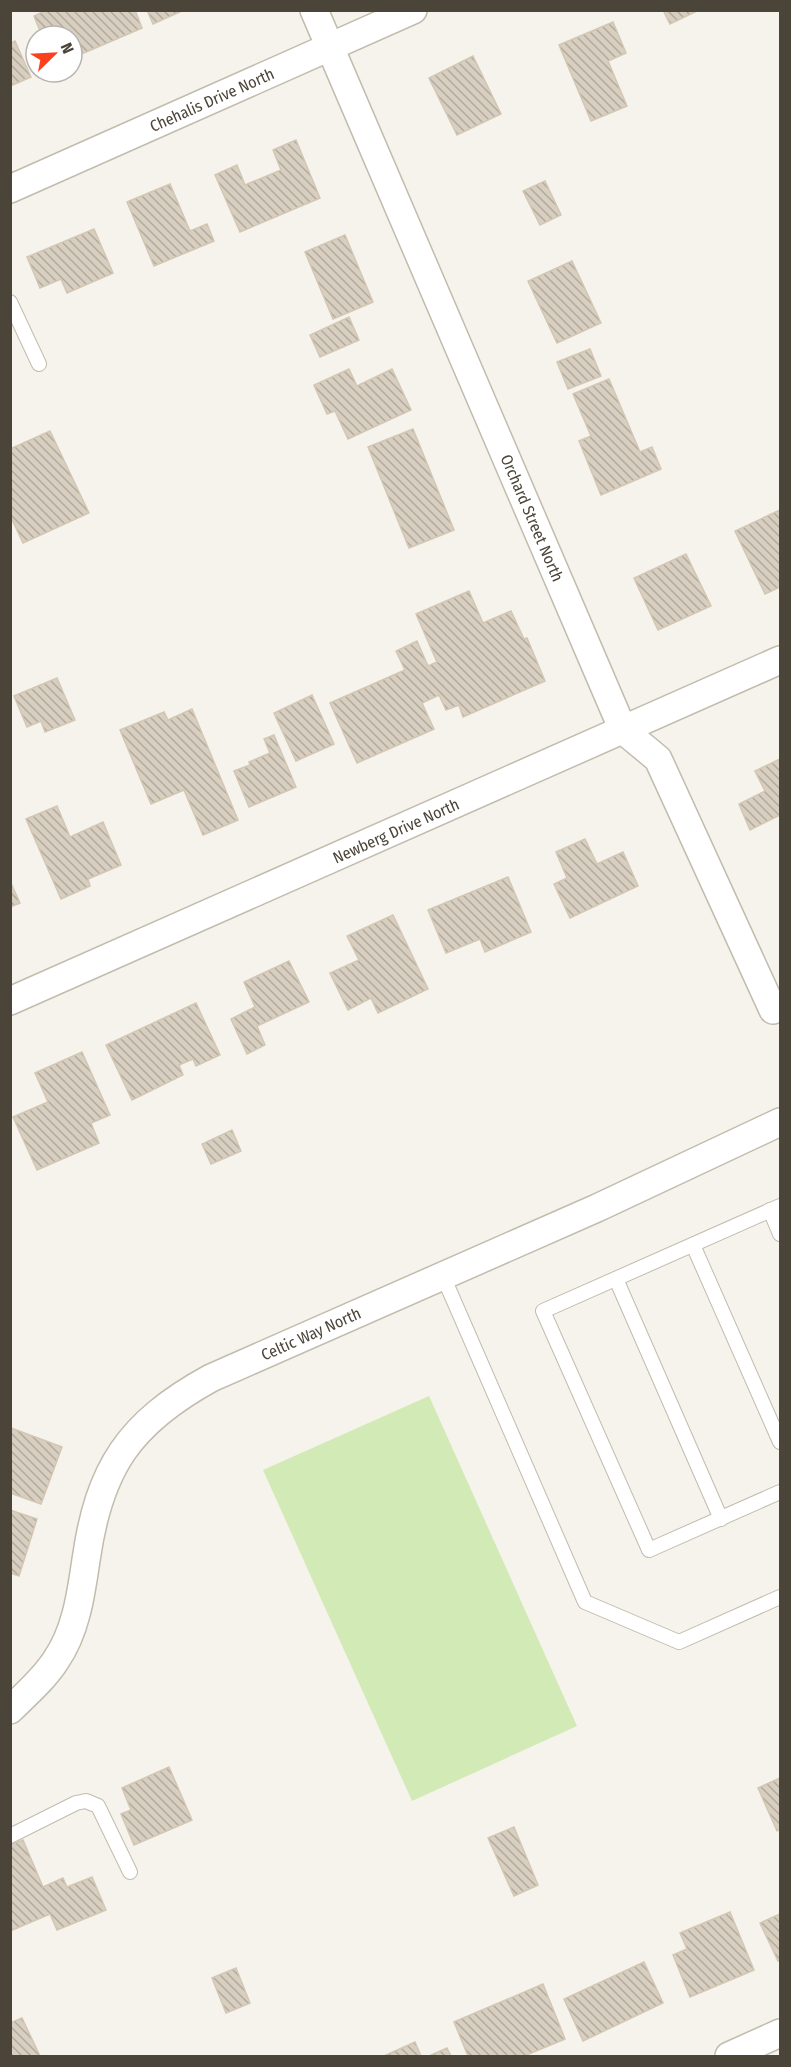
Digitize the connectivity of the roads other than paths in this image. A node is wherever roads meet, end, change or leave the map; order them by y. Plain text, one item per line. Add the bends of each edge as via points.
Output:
1 (314, 10) edge
2 (413, 10) edge
3 (330, 48) junction
4 (10, 189) edge
5 (10, 302) edge
6 (39, 364) dead end
7 (780, 660) edge
8 (623, 730) junction
9 (10, 1001) edge
10 (773, 1010) dead end
11 (780, 1122) edge
12 (775, 1208) edge
13 (780, 1234) edge
14 (693, 1245) junction
15 (443, 1276) junction
16 (616, 1279) junction
17 (780, 1442) edge
18 (780, 1492) edge
19 (721, 1519) junction
20 (780, 1597) edge
21 (10, 1710) edge
22 (10, 1836) edge
23 (130, 1872) dead end
24 (780, 2034) edge
25 (729, 2056) edge

1 - 3 street, Orchard Street North
2 - 3 street, Chehalis Drive North
3 - 4 street, Chehalis Drive North
3 - 8 street, Orchard Street North
5 - 6 lane
7 - 8 street, Newberg Drive North
8 - 9 street, Newberg Drive North
8 - 10 street, Orchard Street North via 658,759
11 - 15 street, Celtic Way North
12 - 13 lane
12 - 14 lane
14 - 16 lane
14 - 17 lane
15 - 20 lane via 585,1602 679,1642
15 - 21 street, Celtic Way North via 211,1378 182,1394 131,1438 110,1470 95,1508 73,1626 57,1659
16 - 19 lane
16 - 19 lane via 543,1311 649,1550
18 - 19 lane
22 - 23 lane via 86,1801 98,1806
24 - 25 street

